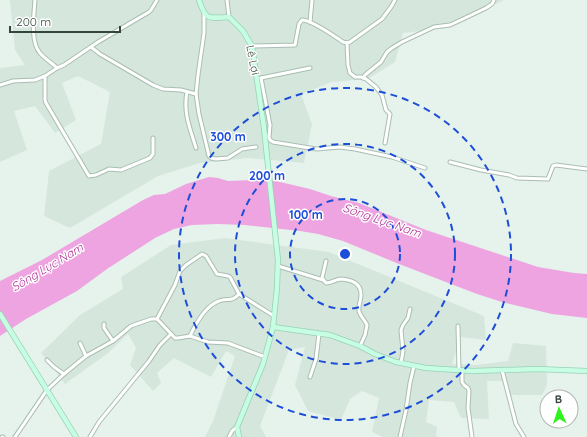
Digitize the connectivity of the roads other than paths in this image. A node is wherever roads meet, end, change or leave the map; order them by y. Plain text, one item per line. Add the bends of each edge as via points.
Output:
1 (35, 0) edge
2 (157, 0) edge
3 (199, 0) edge
4 (227, 0) edge
5 (312, 0) edge
6 (395, 0) edge
7 (494, 0) edge
8 (204, 13) junction
9 (229, 17) junction
10 (310, 22) junction
11 (347, 42) junction
12 (252, 46) junction
13 (91, 47) junction
14 (57, 68) junction
15 (310, 68) dead end
16 (45, 76) junction
17 (259, 78) junction
18 (363, 78) junction
19 (0, 85) edge
20 (188, 92) junction
21 (196, 94) junction
22 (153, 138) dead end
23 (385, 143) dead end
24 (256, 147) dead end
25 (196, 148) dead end
26 (450, 162) dead end
27 (425, 168) dead end
28 (587, 169) edge
29 (326, 261) dead end
30 (278, 263) junction
31 (323, 280) junction
32 (239, 294) junction
33 (410, 310) dead end
34 (0, 314) edge
35 (274, 316) junction
36 (157, 319) junction
37 (104, 324) dead end
38 (458, 326) dead end
39 (273, 327) junction
40 (171, 334) junction
41 (319, 334) junction
42 (190, 336) junction
43 (113, 341) junction
44 (80, 343) dead end
45 (360, 346) junction
46 (86, 356) junction
47 (265, 357) junction
48 (47, 360) dead end
49 (401, 363) junction
50 (414, 366) junction
51 (460, 370) junction
52 (502, 370) junction
53 (587, 372) edge
54 (64, 374) junction
55 (310, 377) dead end
56 (47, 390) junction
57 (237, 427) junction
58 (15, 437) edge
59 (76, 437) edge
60 (90, 437) edge
61 (229, 437) edge
62 (240, 437) edge
63 (400, 437) edge
64 (472, 437) edge
65 (524, 437) edge

1 - 14 street via 33,31 36,45 40,53
2 - 13 street via 151,10
3 - 8 street
4 - 9 street
5 - 10 street
6 - 11 street via 382,19
7 - 18 street via 486,8 450,25 434,27 402,42 387,52 381,62
8 - 9 street via 214,18
8 - 21 street
9 - 12 street, Lê Lợi via 243,31
10 - 11 street
10 - 12 street via 300,22 295,45
11 - 18 street via 350,73
12 - 17 street, Lê Lợi
13 - 14 street
13 - 20 street via 153,85 162,89
14 - 16 street
15 - 17 street
16 - 19 street
16 - 22 street via 46,103 89,176 110,169 121,170 150,158 153,154
17 - 27 street via 270,125 269,137 273,142 316,150 340,147 355,149
17 - 30 street, Lê Lợi
18 - 23 street via 379,90 390,114
20 - 21 street
20 - 25 street via 185,110
21 - 24 street via 211,158 228,158 242,149
26 - 28 street via 527,179 547,179 556,165
29 - 31 street
30 - 31 street
30 - 35 street, Lê Lợi
31 - 45 street via 328,283 339,279 356,282 358,285 361,294 359,311 367,325
32 - 35 street
32 - 36 street via 230,277 217,274 202,254 180,271
32 - 42 street via 235,299 219,301 207,309
33 - 49 street via 401,330
34 - 56 street
35 - 39 street, Lê Lợi
36 - 40 street
36 - 43 street via 131,326
37 - 43 street
38 - 51 street
39 - 41 street
39 - 47 street, Lê Lợi
40 - 42 street via 175,338
40 - 60 street via 99,422
41 - 45 street via 330,335
41 - 55 street via 317,356
42 - 47 street via 208,342 228,343
43 - 46 street
44 - 46 street
45 - 49 street
46 - 54 street
47 - 57 street, Lê Lợi
48 - 54 street
49 - 50 street
50 - 51 street
50 - 63 street
51 - 52 street
51 - 64 street via 462,382 469,389 468,408
52 - 53 street
52 - 65 street via 516,424
54 - 56 street
56 - 58 street
56 - 59 street
57 - 61 street
57 - 62 street

